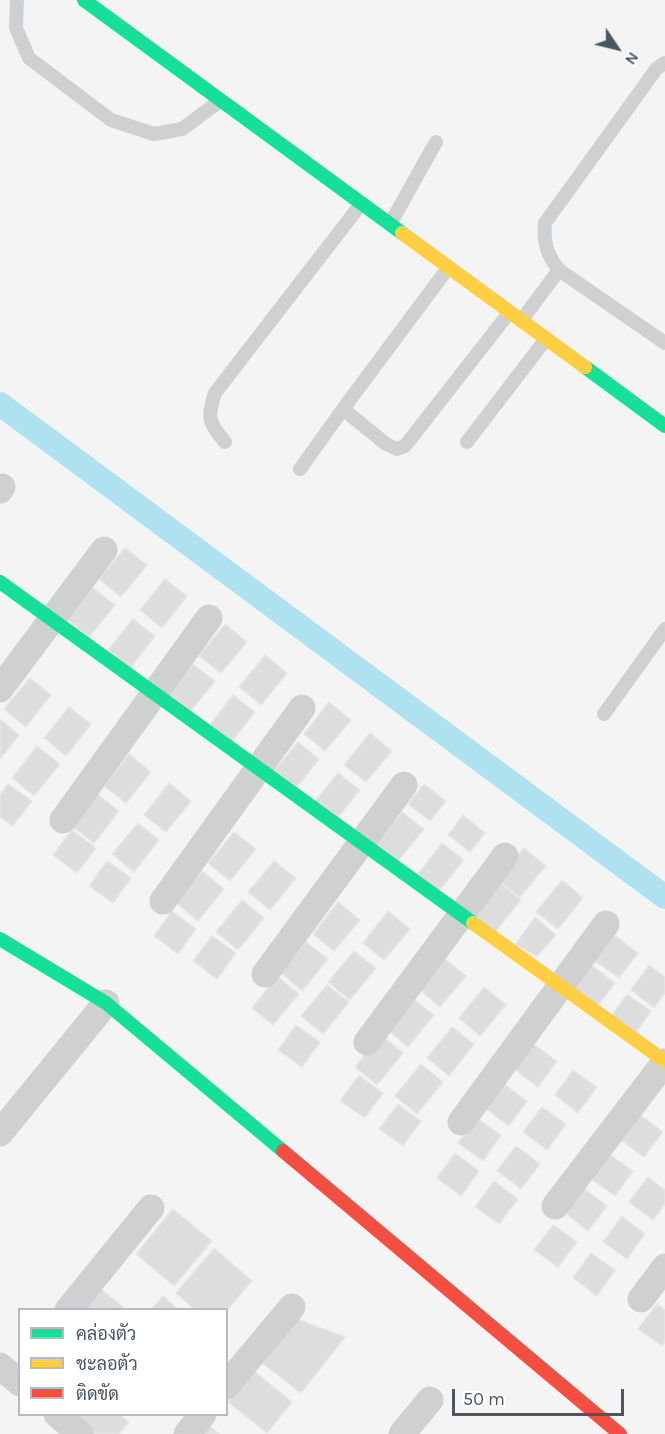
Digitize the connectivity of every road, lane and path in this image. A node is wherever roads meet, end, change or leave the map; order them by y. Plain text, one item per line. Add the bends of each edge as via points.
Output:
1 (17, 0) edge
2 (84, 0) edge
3 (665, 63) edge
4 (220, 101) junction
5 (436, 142) dead end
6 (361, 204) junction
7 (389, 225) junction
8 (448, 268) junction
9 (559, 270) junction
10 (509, 313) junction
11 (521, 321) junction
12 (546, 339) junction
13 (665, 344) edge
14 (343, 410) junction
15 (665, 426) edge
16 (225, 442) dead end
17 (466, 442) dead end
18 (300, 469) dead end
19 (104, 550) dead end
20 (0, 582) edge
21 (209, 618) dead end
22 (53, 621) junction
23 (665, 629) edge
24 (0, 689) edge
25 (155, 695) junction
26 (302, 708) dead end
27 (604, 714) dead end
28 (258, 770) junction
29 (404, 785) dead end
30 (63, 820) dead end
31 (361, 844) junction
32 (505, 856) dead end
33 (163, 901) dead end
34 (461, 915) junction
35 (606, 924) dead end
36 (0, 939) edge
37 (265, 974) dead end
38 (561, 986) junction
39 (106, 1003) junction
40 (367, 1042) dead end
41 (665, 1062) edge
42 (460, 1122) dead end
43 (0, 1133) edge
44 (555, 1206) dead end
45 (151, 1208) dead end
46 (665, 1267) edge
47 (641, 1299) dead end
48 (292, 1307) dead end
49 (70, 1308) edge
50 (228, 1384) edge
51 (430, 1400) dead end
52 (59, 1416) edge
53 (202, 1416) edge
54 (80, 1434) edge
55 (188, 1434) edge
56 (402, 1434) edge
57 (620, 1434) edge

1 - 4 lane via 16,28 29,58 111,120 153,134 182,129
2 - 4 street
3 - 9 lane via 657,68 545,223 545,245
4 - 6 street
5 - 7 lane
6 - 7 street
6 - 16 lane via 215,393 208,414 213,429
7 - 8 street
8 - 10 street
8 - 14 lane
9 - 11 lane
9 - 13 lane
10 - 11 street
10 - 14 lane via 402,448 386,444
11 - 12 street
12 - 15 street
12 - 17 lane
14 - 18 lane
19 - 22 street
20 - 22 street
21 - 25 street
22 - 24 street
22 - 25 street
23 - 27 lane
25 - 28 street
25 - 30 street
26 - 28 street
28 - 31 street
28 - 33 street
29 - 31 street
31 - 34 street
31 - 37 street
32 - 34 street
34 - 38 street
34 - 40 street
35 - 38 street
36 - 39 street
38 - 41 street
38 - 42 street
39 - 43 street
39 - 57 street
41 - 44 street
45 - 49 street
46 - 47 street
48 - 50 street
51 - 56 street
52 - 54 street
53 - 55 street

